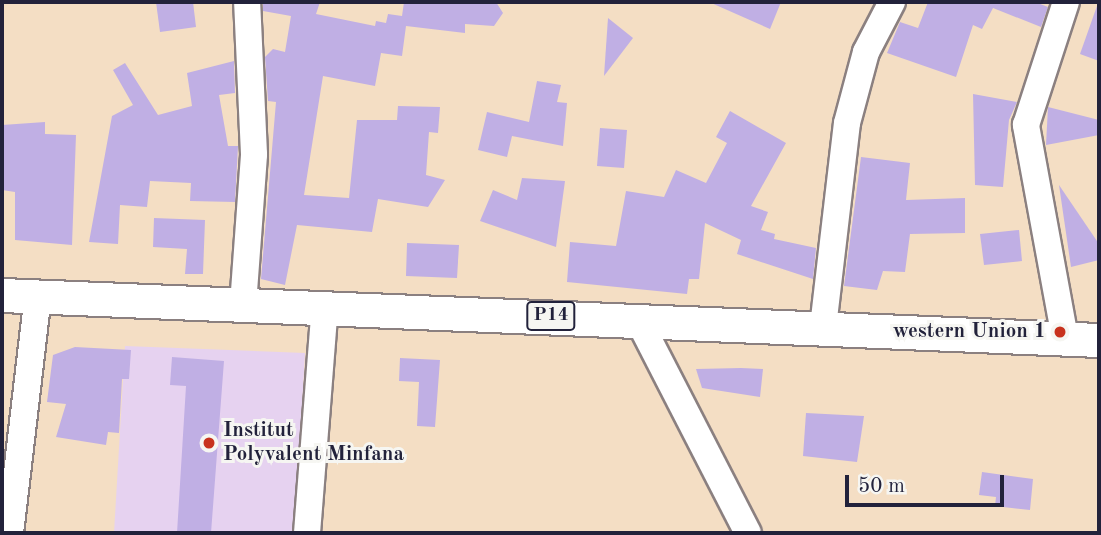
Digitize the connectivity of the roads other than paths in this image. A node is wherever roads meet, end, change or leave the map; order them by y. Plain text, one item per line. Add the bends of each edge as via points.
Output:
1 (247, 2) edge
2 (892, 2) edge
3 (1066, 2) edge
4 (2, 295) edge
5 (38, 296) junction
6 (243, 304) junction
7 (325, 306) junction
8 (639, 320) junction
9 (822, 327) junction
10 (1065, 338) junction
11 (1099, 340) edge
12 (10, 533) edge
13 (307, 533) edge
14 (748, 533) edge

1 - 6 street via 254,154
2 - 9 street via 866,52 848,123
3 - 10 street via 1026,125
4 - 5 main road, P14
5 - 6 main road, P14
5 - 12 street
6 - 7 main road, P14
7 - 8 main road, P14
7 - 13 street
8 - 9 main road, P14
8 - 14 street
9 - 10 main road, P14
10 - 11 main road, P14

